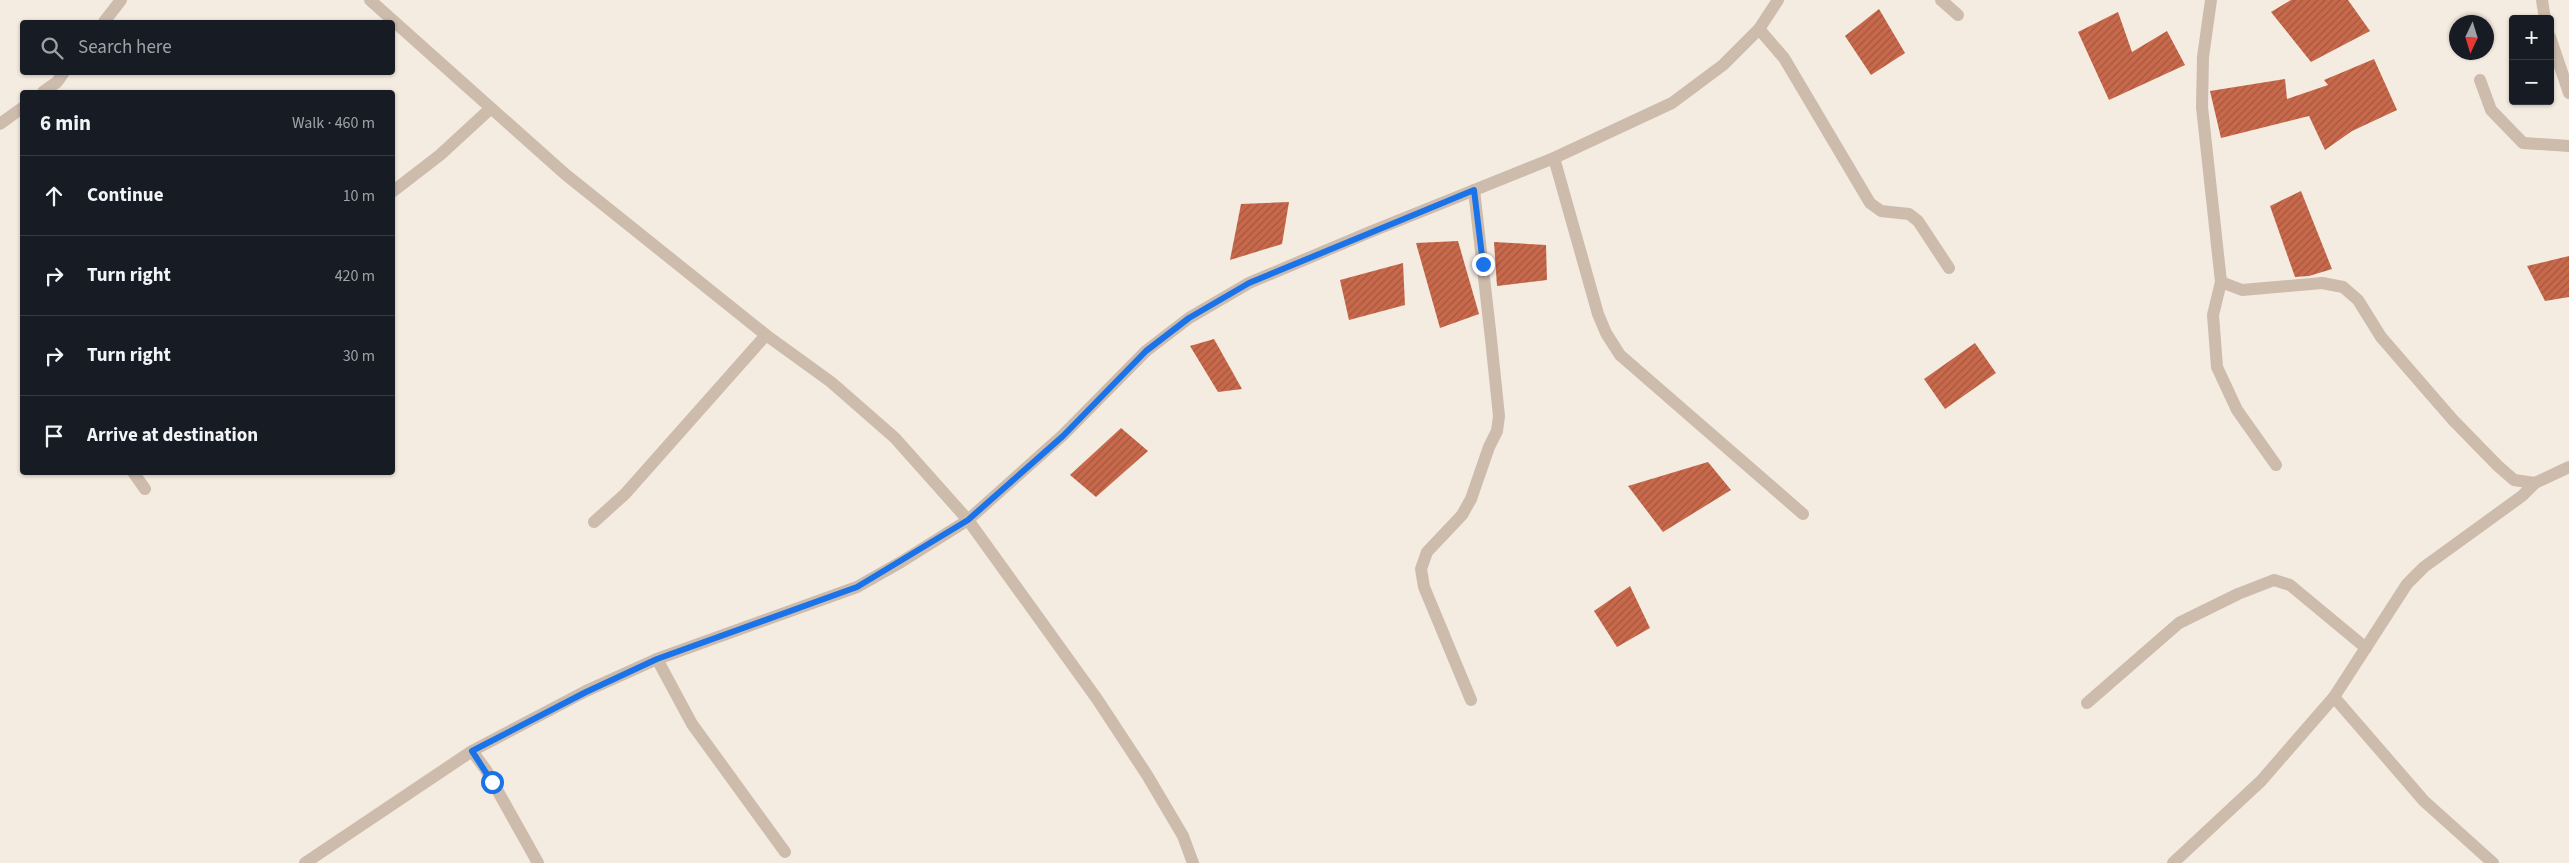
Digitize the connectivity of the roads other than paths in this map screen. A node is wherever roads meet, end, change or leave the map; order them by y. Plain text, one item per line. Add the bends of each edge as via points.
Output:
1 (121, 0) edge
2 (373, 0) edge
3 (1778, 0) edge
4 (1941, 0) edge
5 (2211, 0) edge
6 (2542, 0) edge
7 (1958, 15) dead end
8 (2544, 15) edge
9 (106, 20) edge
10 (394, 20) edge
11 (395, 20) edge
12 (1760, 29) junction
13 (2554, 49) edge
14 (62, 75) edge
15 (2480, 80) dead end
16 (46, 90) edge
17 (2569, 92) edge
18 (20, 109) edge
19 (490, 109) junction
20 (0, 124) edge
21 (2569, 146) edge
22 (1554, 158) junction
23 (395, 190) edge
24 (1474, 190) junction
25 (1949, 268) dead end
26 (2221, 282) junction
27 (766, 335) junction
28 (2276, 465) dead end
29 (2569, 467) edge
30 (135, 475) edge
31 (2535, 483) junction
32 (145, 489) dead end
33 (1804, 514) dead end
34 (968, 520) junction
35 (594, 522) dead end
36 (2366, 648) junction
37 (657, 659) junction
38 (2334, 697) junction
39 (1471, 700) dead end
40 (2087, 703) dead end
41 (472, 751) junction
42 (785, 852) dead end
43 (305, 863) edge
44 (538, 863) edge
45 (1194, 863) edge
46 (2173, 863) edge
47 (2493, 863) edge

1 - 9 street
2 - 10 street
3 - 12 street
4 - 7 street
5 - 26 street via 2203,57 2202,107
6 - 8 street
11 - 19 street
12 - 22 street via 1723,65 1672,103
12 - 25 street via 1784,58 1870,203 1880,211 1908,214 1918,221
13 - 17 street
14 - 16 street
15 - 21 street via 2491,110 2523,143
18 - 20 street
19 - 23 street via 440,155
19 - 27 street via 641,237
22 - 24 street
22 - 33 street via 1598,314 1620,356
24 - 34 street via 1249,283 1189,318 1146,351 1063,436
24 - 39 street via 1491,339 1497,432 1471,499 1462,515 1427,552 1421,569 1424,587
26 - 28 street via 2213,315 2217,368 2237,410
26 - 31 street via 2242,290 2322,284 2343,287 2358,300 2381,337 2498,466 2514,480
27 - 34 street via 831,382 896,438
27 - 35 street via 626,494
29 - 31 street
30 - 32 street
31 - 36 street via 2522,496 2424,566 2408,584
34 - 37 street via 857,587
34 - 45 street via 1097,699 1178,828
36 - 38 street
36 - 40 street via 2290,585 2274,580 2178,623
37 - 41 street
37 - 42 street via 692,724
38 - 46 street via 2261,781
38 - 47 street via 2424,801
41 - 43 street
41 - 44 street

